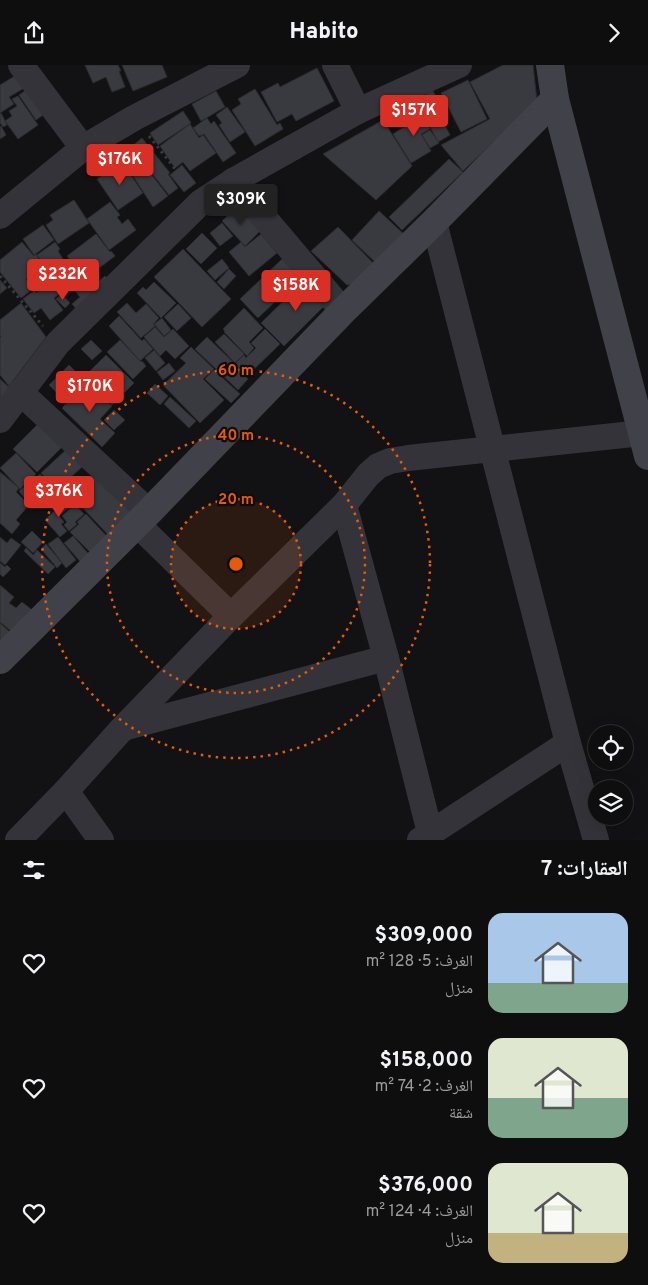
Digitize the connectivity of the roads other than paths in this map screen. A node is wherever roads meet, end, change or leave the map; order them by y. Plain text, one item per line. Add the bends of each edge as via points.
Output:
1 (22, 65) edge
2 (236, 65) edge
3 (335, 65) edge
4 (459, 65) edge
5 (550, 65) edge
6 (555, 99) junction
7 (358, 111) junction
8 (83, 148) junction
9 (233, 181) junction
10 (0, 215) edge
11 (434, 222) junction
12 (343, 311) junction
13 (20, 392) junction
14 (0, 420) edge
15 (645, 445) edge
16 (493, 448) junction
17 (344, 505) junction
18 (143, 518) junction
19 (231, 615) junction
20 (386, 658) junction
21 (0, 659) edge
22 (122, 729) junction
23 (568, 743) junction
24 (66, 791) junction
25 (425, 837) edge
26 (18, 840) edge
27 (101, 840) edge
28 (596, 840) edge

1 - 8 street
2 - 8 street
3 - 7 street
4 - 7 street
5 - 6 street
6 - 11 street
6 - 15 street
7 - 9 street
8 - 10 street
9 - 12 street
9 - 13 street via 201,202 58,343
11 - 12 street
11 - 16 street
12 - 18 street
13 - 14 street
13 - 18 street
15 - 16 street
16 - 17 street via 390,461 368,475
16 - 23 street
17 - 19 street
17 - 20 street
18 - 19 street
18 - 21 street
19 - 22 street
20 - 22 street
20 - 25 street
22 - 24 street
23 - 25 street
23 - 28 street
24 - 26 street
24 - 27 street

